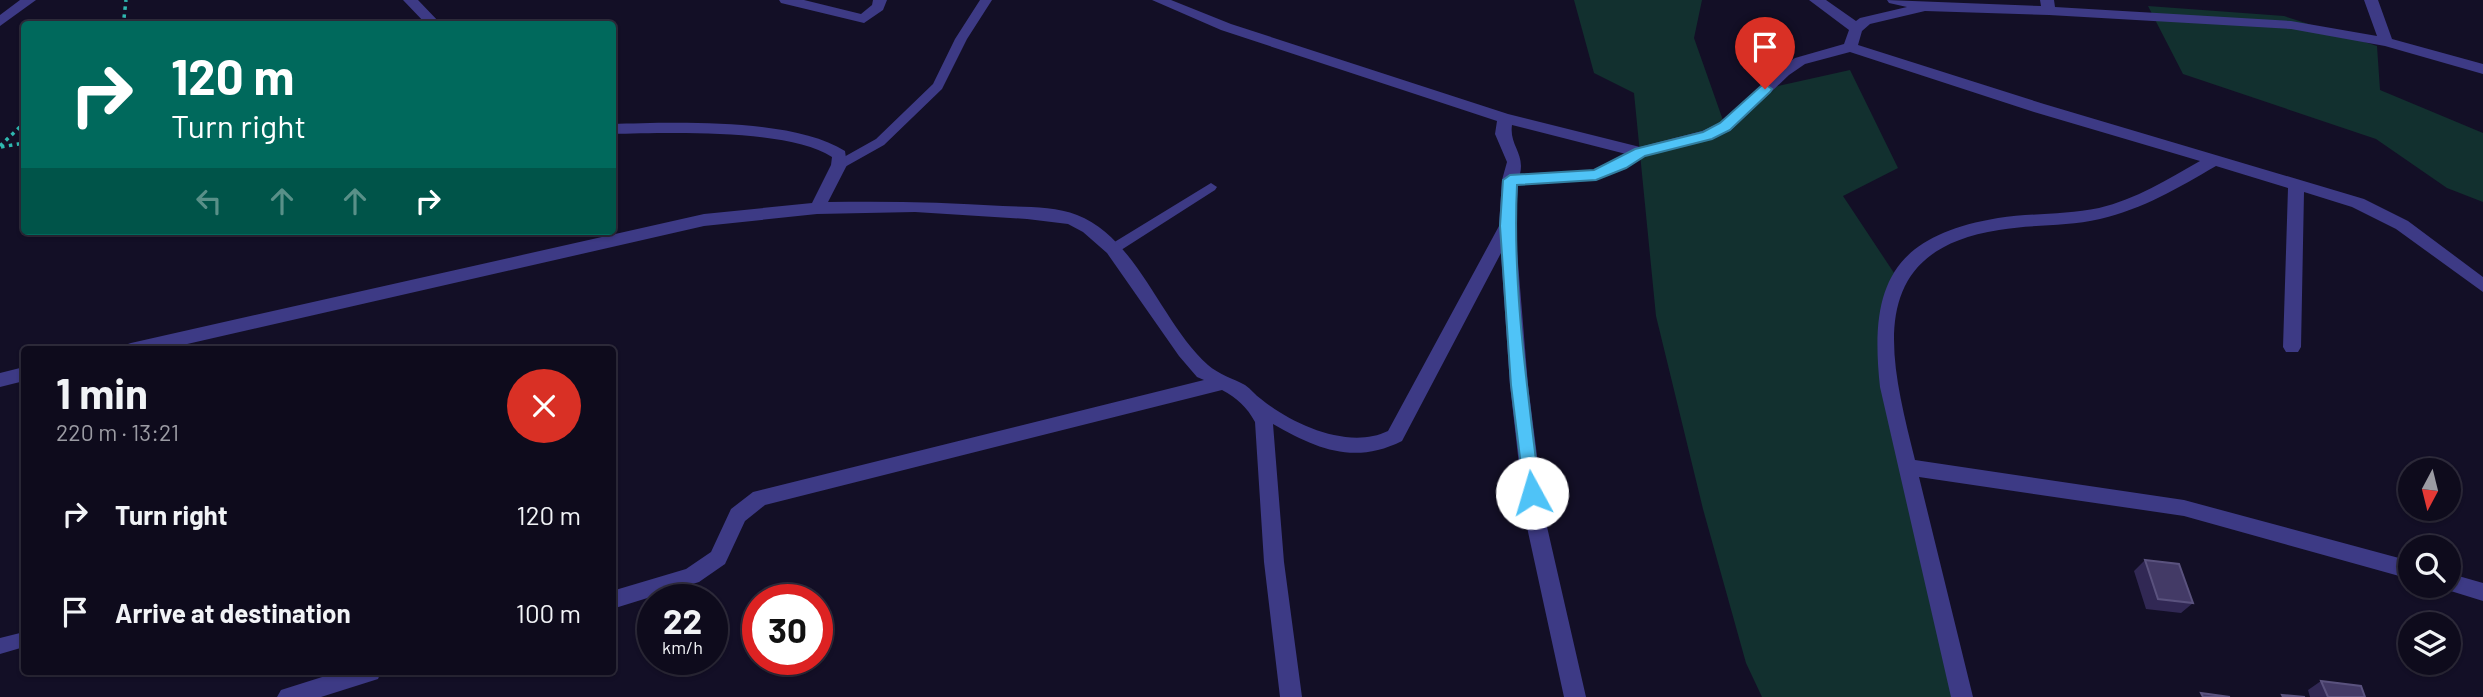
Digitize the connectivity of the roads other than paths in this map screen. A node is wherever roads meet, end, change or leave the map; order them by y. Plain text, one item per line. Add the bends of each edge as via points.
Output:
1 (29, 0) edge
2 (410, 0) edge
3 (786, 0) edge
4 (880, 0) edge
5 (986, 0) edge
6 (1159, 0) edge
7 (1816, 0) edge
8 (1894, 0) edge
9 (2371, 0) edge
10 (2048, 5) edge
11 (1928, 7) junction
12 (431, 21) edge
13 (0, 22) edge
14 (1856, 29) junction
15 (2386, 43) junction
16 (1850, 47) junction
17 (2483, 69) edge
18 (1505, 118) junction
19 (616, 129) edge
20 (1640, 152) junction
21 (2214, 160) junction
22 (839, 165) junction
23 (1510, 180) junction
24 (2297, 183) junction
25 (1211, 187) dead end
26 (817, 208) junction
27 (1507, 226) junction
28 (1113, 249) junction
29 (2483, 286) edge
30 (149, 346) edge
31 (2292, 347) dead end
32 (21, 375) edge
33 (0, 380) edge
34 (1222, 383) junction
35 (1255, 405) junction
36 (1907, 467) junction
37 (2398, 567) edge
38 (2461, 586) edge
39 (2483, 592) edge
40 (616, 599) edge
41 (21, 640) edge
42 (0, 646) edge
43 (361, 675) edge
44 (288, 697) edge
45 (1292, 697) edge
46 (1575, 697) edge
47 (1962, 697) edge

1 - 13 street
2 - 12 street
3 - 4 street via 864,19
5 - 22 lane via 938,86 880,142
6 - 18 street via 1226,27
7 - 14 street
8 - 11 street
9 - 15 street
10 - 11 street
10 - 15 street via 2291,25
11 - 14 street via 1865,22
14 - 16 street
15 - 17 street
16 - 20 street via 1800,61 1725,127
16 - 21 street
18 - 20 street
18 - 23 street via 1503,134 1515,162
19 - 22 street via 713,130 796,138 835,148
20 - 23 street via 1596,175
21 - 24 street
21 - 36 street via 2136,203 2082,217 1973,229 1928,248 1909,264 1889,297 1882,336 1886,378
22 - 26 street
23 - 27 street
24 - 29 street via 2358,203 2402,225
24 - 31 street
25 - 28 lane
26 - 28 street via 915,206 1052,216 1072,219
26 - 30 street via 704,220
27 - 35 street via 1406,418 1388,441 1364,449 1322,439
27 - 46 street via 1535,518
28 - 34 street via 1185,351 1203,372
32 - 33 street
34 - 35 street via 1242,392
34 - 40 street via 760,498 738,515 718,558 692,576
35 - 45 street via 1264,422 1274,562
36 - 37 street via 2184,508
36 - 47 street
38 - 39 street
41 - 42 lane
43 - 44 street

